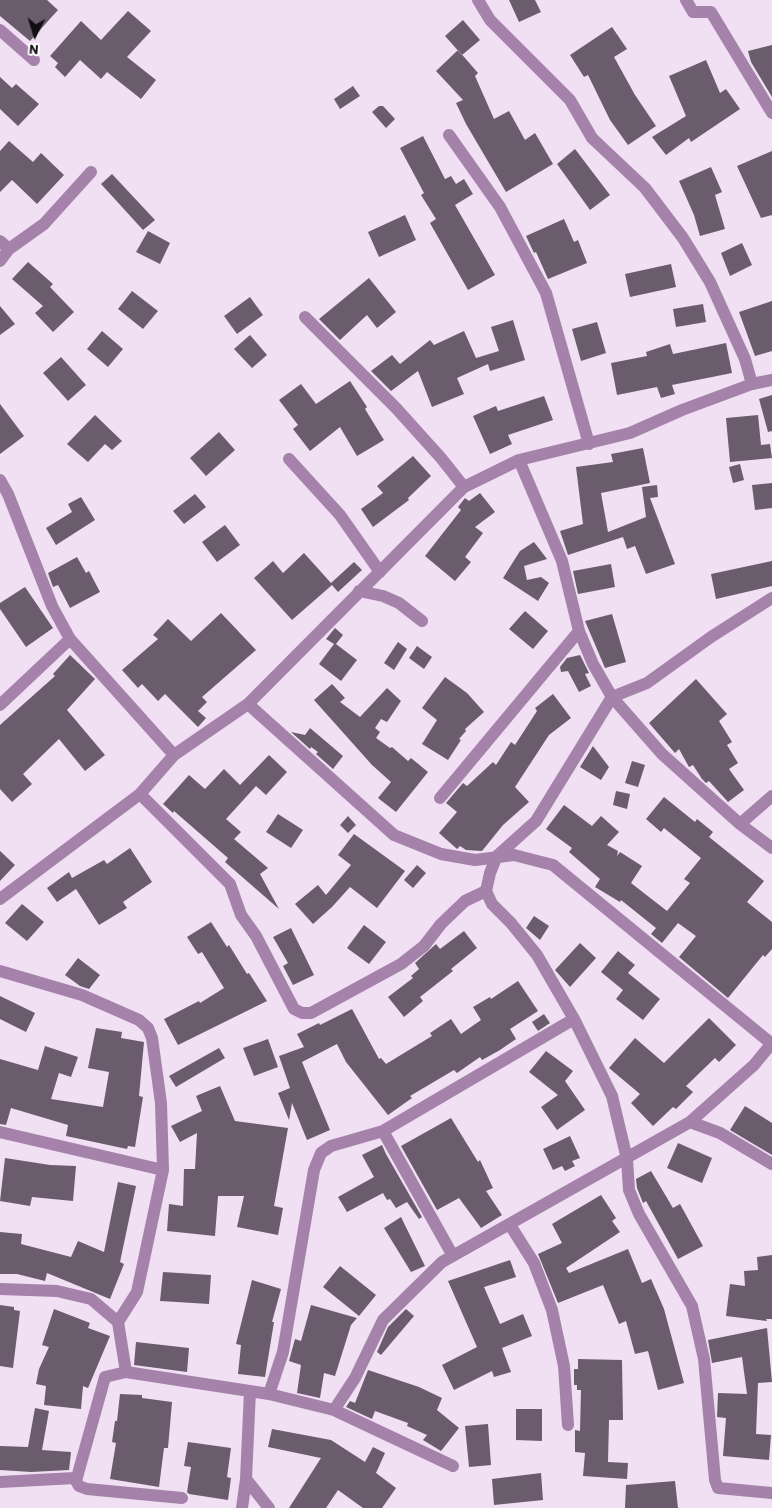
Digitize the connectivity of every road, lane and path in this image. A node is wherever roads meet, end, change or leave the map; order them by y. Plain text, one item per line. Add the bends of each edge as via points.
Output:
1 (478, 0) edge
2 (686, 0) edge
3 (0, 30) edge
4 (34, 60) dead end
5 (772, 113) edge
6 (449, 135) dead end
7 (91, 172) dead end
8 (5, 245) edge
9 (0, 261) edge
10 (305, 317) dead end
11 (772, 380) edge
12 (752, 384) junction
13 (589, 444) junction
14 (289, 459) dead end
15 (518, 460) junction
16 (0, 480) edge
17 (464, 487) junction
18 (4, 497) edge
19 (380, 572) junction
20 (359, 591) junction
21 (772, 598) edge
22 (422, 621) dead end
23 (579, 631) junction
24 (70, 639) junction
25 (612, 697) junction
26 (248, 704) junction
27 (0, 705) edge
28 (174, 754) junction
29 (140, 794) junction
30 (772, 796) edge
31 (440, 798) dead end
32 (740, 824) junction
33 (772, 848) edge
34 (497, 856) junction
35 (486, 891) junction
36 (0, 899) edge
37 (0, 970) edge
38 (574, 1019) junction
39 (772, 1043) edge
40 (690, 1122) junction
41 (383, 1131) junction
42 (0, 1132) edge
43 (627, 1158) junction
44 (772, 1164) edge
45 (162, 1170) junction
46 (510, 1226) junction
47 (453, 1256) junction
48 (0, 1289) edge
49 (118, 1322) junction
50 (126, 1372) junction
51 (250, 1391) junction
52 (269, 1394) junction
53 (334, 1410) junction
54 (568, 1425) dead end
55 (453, 1466) dead end
56 (75, 1478) junction
57 (246, 1480) junction
58 (0, 1482) edge
59 (772, 1493) edge
60 (182, 1498) dead end
61 (242, 1508) edge
62 (268, 1508) edge

1 - 12 street via 490,20 570,100 592,138 645,188 683,238 710,282 745,359
2 - 5 street via 693,12 711,12
3 - 4 street
6 - 13 street via 500,207 546,293
7 - 8 street via 44,224
8 - 9 street
10 - 17 street via 396,408
11 - 12 street
12 - 13 street via 630,433
13 - 15 street
14 - 19 street via 340,515
15 - 17 street
15 - 23 street via 562,561
16 - 18 street
17 - 19 street
18 - 24 street
19 - 20 street
20 - 22 street via 399,603
20 - 26 street
21 - 25 street via 647,683
23 - 25 street
23 - 31 street
24 - 27 street
24 - 28 street
25 - 32 street via 662,754
25 - 34 street via 536,821
26 - 28 street
26 - 34 street via 394,836 441,854 475,860
28 - 29 street
29 - 35 street via 230,884 241,915 256,936 294,1009 302,1013 311,1013 401,964 424,946 441,924 466,901
29 - 36 street
30 - 32 street
32 - 33 street
34 - 35 street
34 - 39 street via 514,855 554,865
35 - 38 street via 492,904 537,955
37 - 45 street via 82,995 139,1020 148,1028 161,1103
38 - 41 street
38 - 43 street via 612,1096
39 - 40 street via 754,1065
40 - 43 street
40 - 44 street via 720,1133
41 - 47 street
41 - 52 street via 331,1146 317,1161 283,1352
42 - 45 street
43 - 46 street
43 - 59 street via 629,1190 639,1214 692,1306 704,1359 718,1488
45 - 49 street via 137,1292
46 - 47 street
46 - 54 street via 534,1262 552,1310 564,1366
47 - 53 street via 412,1289 383,1320 355,1378
48 - 49 street via 57,1292 91,1299
49 - 50 street
50 - 51 street
50 - 56 street via 105,1377
51 - 52 street
51 - 57 street
52 - 53 street
53 - 55 street
56 - 58 street
56 - 60 street via 86,1489
57 - 61 street
57 - 62 street

